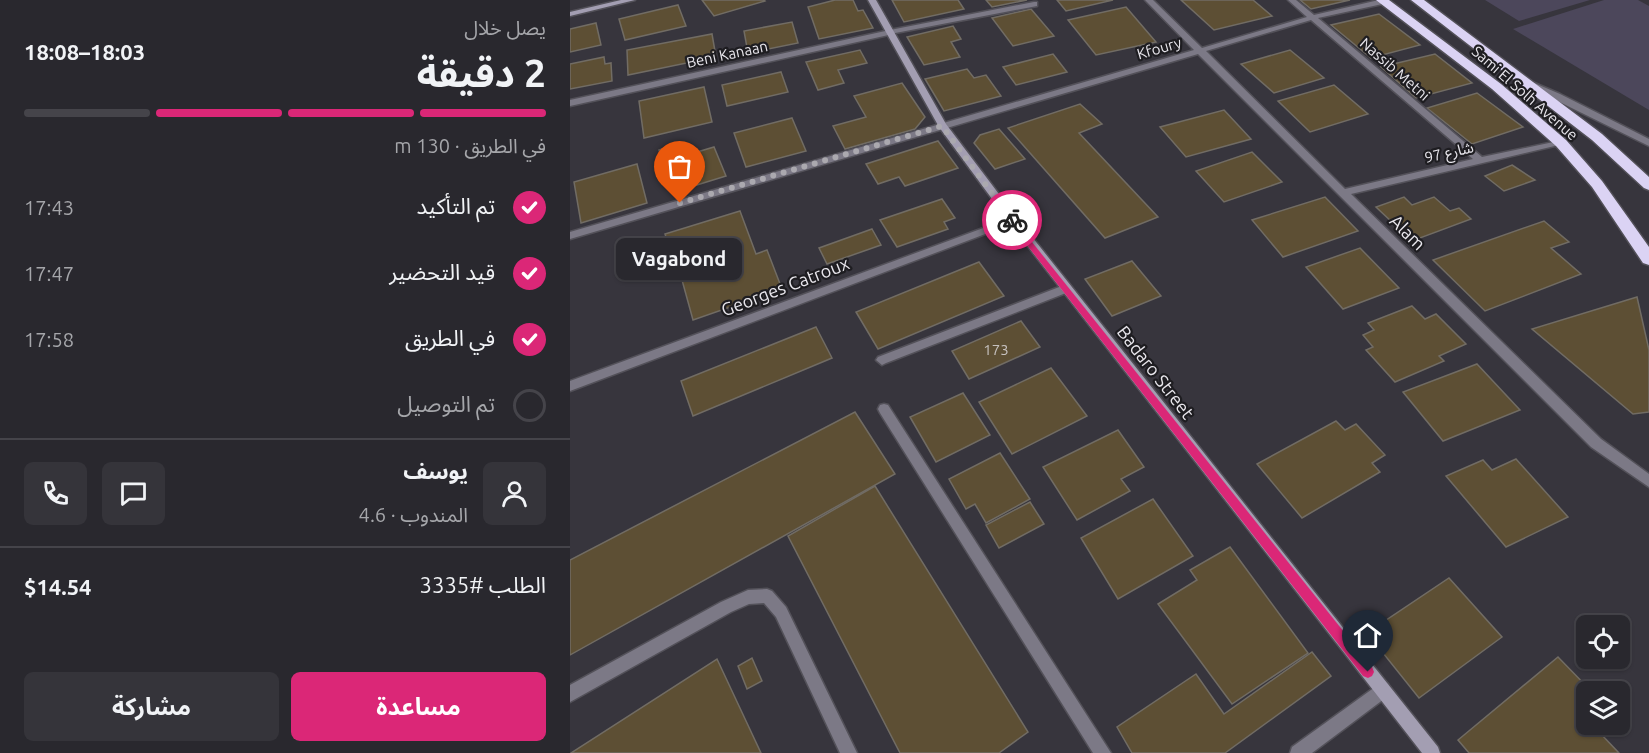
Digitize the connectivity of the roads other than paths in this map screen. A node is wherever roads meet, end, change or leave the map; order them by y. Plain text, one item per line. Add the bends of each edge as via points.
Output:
1 (631, 0) edge
2 (872, 0) edge
3 (1149, 0) edge
4 (1292, 0) edge
5 (1417, 0) edge
6 (1383, 1) edge
7 (1034, 4) dead end
8 (570, 14) edge
9 (1314, 17) junction
10 (890, 32) junction
11 (1200, 50) junction
12 (1529, 84) junction
13 (570, 103) edge
14 (942, 126) junction
15 (1560, 142) junction
16 (1649, 143) edge
17 (1479, 160) junction
18 (1649, 185) edge
19 (1345, 192) junction
20 (1013, 220) junction
21 (570, 236) edge
22 (1649, 259) edge
23 (1067, 288) junction
24 (882, 360) dead end
25 (570, 386) edge
26 (884, 409) dead end
27 (1649, 481) edge
28 (1382, 690) junction
29 (570, 694) edge
30 (849, 753) edge
31 (1103, 753) edge
32 (1298, 753) edge
33 (1432, 753) edge

1 - 8 street
2 - 10 street, Badaro Street
3 - 11 street, Alam
4 - 9 street, Nassib Metni
5 - 12 highway, Sami El Solh Avenue
6 - 9 street, Kfoury
6 - 15 highway, Sami El Solh Avenue via 1473,68
7 - 10 street, Beni Kanaan
9 - 11 street, Kfoury
9 - 17 street, Nassib Metni
10 - 13 street, Beni Kanaan
10 - 14 street, Badaro Street
11 - 14 street, Kfoury
11 - 19 street, Alam
12 - 16 street
12 - 18 highway, Sami El Solh Avenue via 1597,137
14 - 20 street, Badaro Street
14 - 21 street, Kfoury
15 - 17 street, شارع 97
15 - 22 highway, Sami El Solh Avenue via 1591,176
17 - 19 street, شارع 97
19 - 27 street, Alam via 1596,443
20 - 23 street, Badaro Street
20 - 25 street, Georges Catroux
23 - 24 street
23 - 28 street, Badaro Street
26 - 31 street
28 - 32 street
28 - 33 street, Badaro Street
29 - 30 street via 726,607 748,597 767,596 781,612

